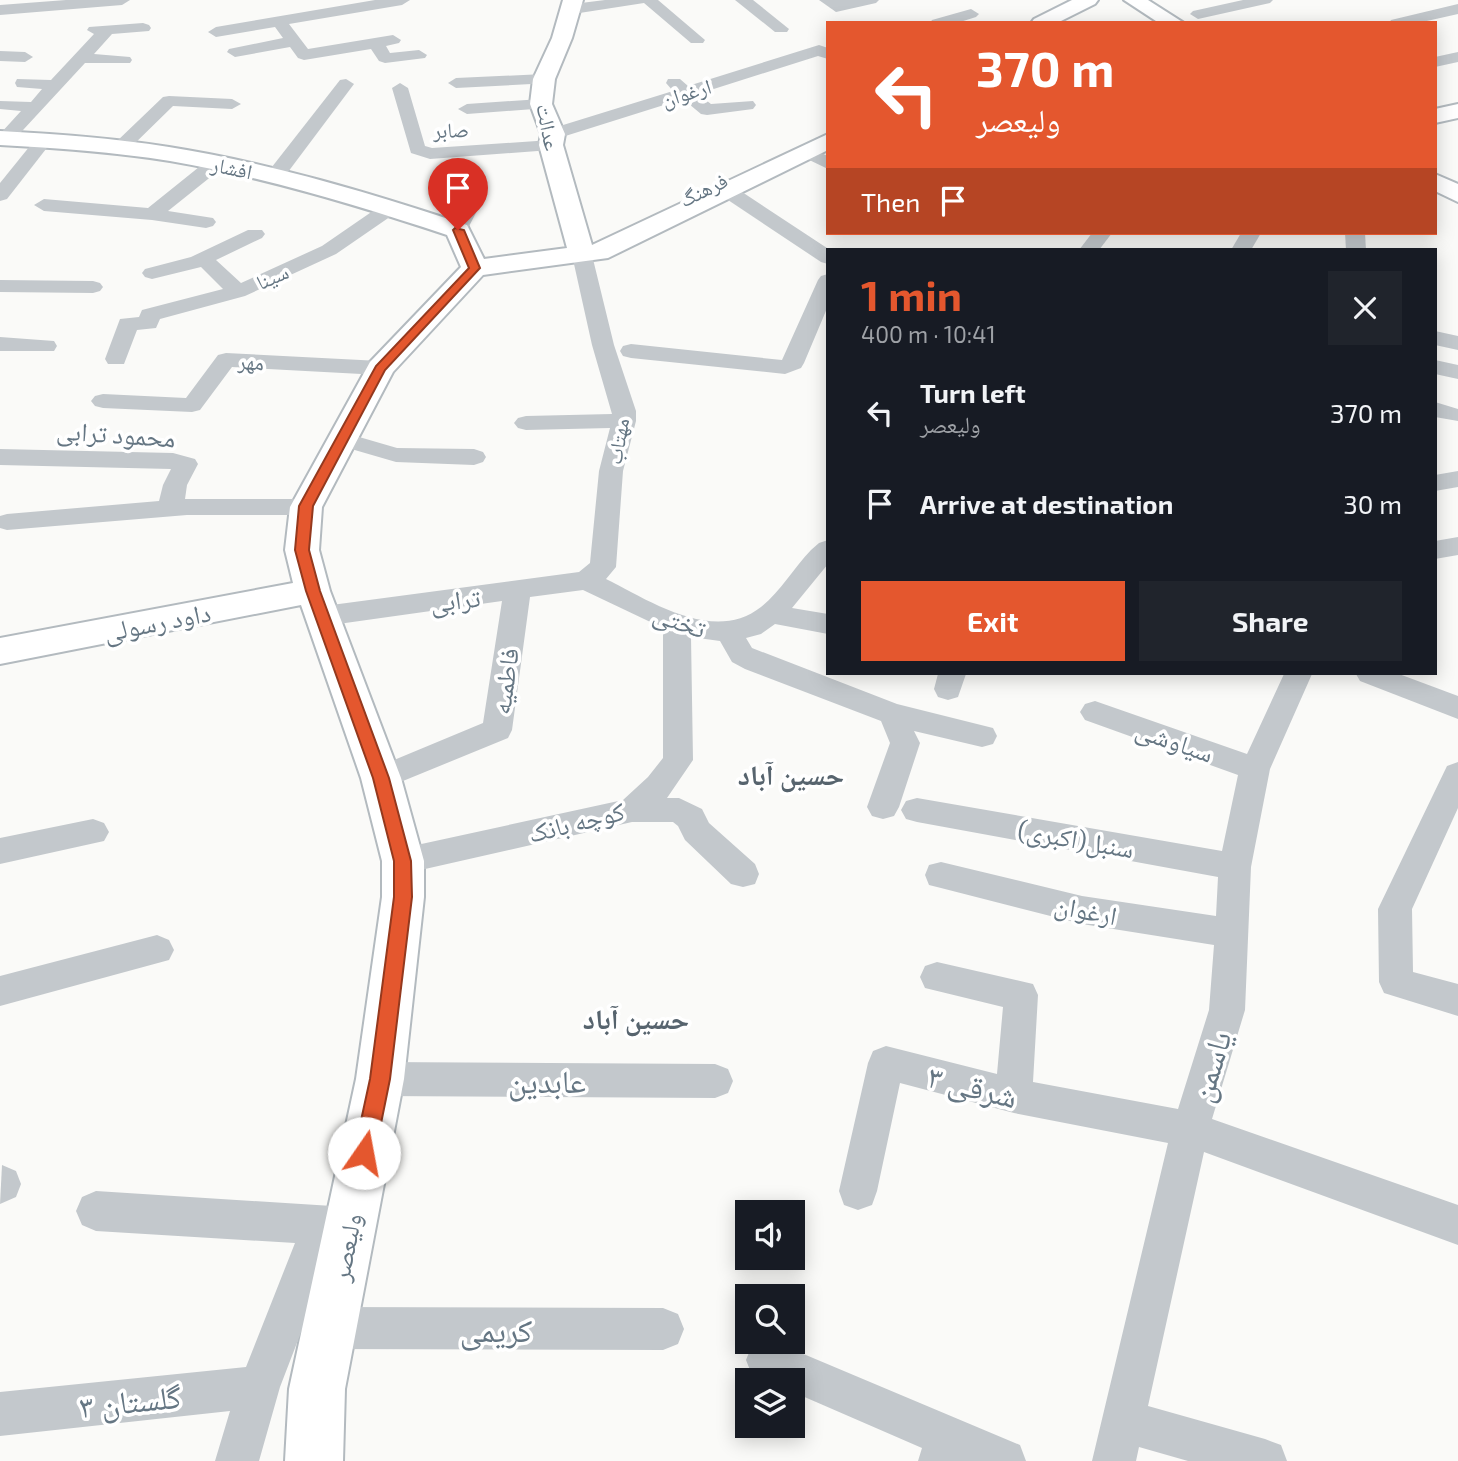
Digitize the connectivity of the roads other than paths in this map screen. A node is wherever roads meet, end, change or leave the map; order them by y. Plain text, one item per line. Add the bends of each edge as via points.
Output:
1 (122, 0) edge
2 (402, 0) edge
3 (639, 0) edge
4 (649, 0) edge
5 (743, 0) edge
6 (827, 0) edge
7 (871, 0) edge
8 (1088, 0) edge
9 (1134, 0) edge
10 (1265, 0) edge
11 (96, 1) edge
12 (573, 5) edge
13 (1110, 6) dead end
14 (1458, 9) edge
15 (0, 10) edge
16 (971, 14) dead end
17 (1198, 14) dead end
18 (279, 21) junction
19 (945, 21) edge
20 (1045, 21) edge
21 (1076, 21) edge
22 (1171, 21) edge
23 (1406, 21) edge
24 (143, 28) dead end
25 (781, 29) dead end
26 (216, 32) dead end
27 (393, 40) dead end
28 (696, 40) dead end
29 (294, 41) junction
30 (376, 43) junction
31 (234, 52) dead end
32 (823, 52) edge
33 (419, 54) dead end
34 (0, 56) edge
35 (25, 57) dead end
36 (1458, 57) edge
37 (80, 58) junction
38 (791, 59) junction
39 (124, 60) dead end
40 (1437, 62) edge
41 (814, 70) dead end
42 (544, 79) junction
43 (670, 79) dead end
44 (23, 83) dead end
45 (456, 83) dead end
46 (346, 84) dead end
47 (56, 85) junction
48 (401, 88) dead end
49 (686, 92) junction
50 (232, 104) dead end
51 (541, 104) junction
52 (3, 105) dead end
53 (747, 105) dead end
54 (35, 107) junction
55 (467, 109) dead end
56 (1458, 111) edge
57 (1437, 116) edge
58 (826, 129) edge
59 (3, 139) edge
60 (552, 139) junction
61 (44, 140) junction
62 (121, 147) junction
63 (821, 152) edge
64 (216, 163) junction
65 (1437, 163) edge
66 (1458, 175) edge
67 (275, 176) junction
68 (1437, 182) edge
69 (726, 190) junction
70 (0, 195) edge
71 (1458, 195) edge
72 (44, 205) dead end
73 (390, 208) junction
74 (152, 214) junction
75 (206, 222) dead end
76 (255, 234) dead end
77 (582, 255) junction
78 (826, 257) edge
79 (199, 260) junction
80 (475, 268) junction
81 (826, 285) edge
82 (0, 286) edge
83 (93, 288) dead end
84 (238, 292) junction
85 (168, 311) junction
86 (1437, 338) edge
87 (1458, 343) edge
88 (0, 344) edge
89 (46, 346) dead end
90 (631, 351) dead end
91 (116, 359) dead end
92 (1437, 367) edge
93 (380, 368) junction
94 (1458, 372) edge
95 (103, 401) dead end
96 (624, 421) junction
97 (526, 423) dead end
98 (342, 439) junction
99 (0, 457) edge
100 (474, 457) dead end
101 (1458, 479) edge
102 (1437, 483) edge
103 (306, 506) junction
104 (170, 508) junction
105 (6, 522) dead end
106 (1458, 546) edge
107 (1437, 550) edge
108 (826, 552) edge
109 (586, 580) junction
110 (517, 591) junction
111 (319, 603) junction
112 (771, 614) junction
113 (677, 622) junction
114 (826, 624) edge
115 (730, 634) junction
116 (0, 652) edge
117 (1298, 675) edge
118 (1373, 675) edge
119 (1458, 708) edge
120 (1095, 712) dead end
121 (892, 714) junction
122 (982, 736) dead end
123 (1255, 769) junction
124 (1458, 774) edge
125 (381, 778) junction
126 (883, 807) dead end
127 (632, 810) junction
128 (917, 810) dead end
129 (93, 832) dead end
130 (0, 852) edge
131 (403, 861) junction
132 (1235, 867) junction
133 (743, 874) dead end
134 (941, 875) dead end
135 (1232, 933) junction
136 (157, 950) dead end
137 (937, 977) dead end
138 (0, 991) edge
139 (1458, 1000) edge
140 (380, 1079) junction
141 (715, 1081) dead end
142 (1014, 1096) junction
143 (1190, 1129) junction
144 (858, 1191) dead end
145 (96, 1211) dead end
146 (1458, 1225) edge
147 (348, 1227) junction
148 (330, 1328) junction
149 (663, 1329) dead end
150 (767, 1360) dead end
151 (259, 1387) junction
152 (0, 1414) edge
153 (1119, 1441) edge
154 (944, 1449) edge
155 (237, 1461) edge
156 (314, 1461) edge
157 (1004, 1461) edge
158 (1265, 1461) edge

1 - 11 street
2 - 18 street
3 - 12 street
4 - 28 street
5 - 25 street
6 - 7 street via 836,7
8 - 20 street
9 - 22 street
10 - 17 street
11 - 15 street
12 - 42 street, عدالت
13 - 21 street
14 - 23 street
16 - 19 street
18 - 26 street
18 - 29 street
24 - 37 street via 101,30
27 - 30 street
29 - 30 street via 304,55
29 - 31 street
30 - 33 street via 385,58
32 - 38 street, ارغوان
34 - 35 street
36 - 40 street
37 - 39 street
37 - 47 street
38 - 41 street
38 - 49 street, ارغوان
42 - 45 street
42 - 51 street, عدالت
43 - 49 street
44 - 47 street
46 - 67 street
47 - 54 street
48 - 60 street, صابر via 417,149 422,152
49 - 53 street via 712,111
49 - 60 street, ارغوان
50 - 62 street via 169,101
51 - 55 street
51 - 60 street, عدالت
52 - 54 street
54 - 59 street
56 - 57 street
58 - 77 street, فرهنگ via 591,244
59 - 61 street, افشار
60 - 77 street, عدالت
61 - 62 street, افشار
61 - 70 street
62 - 64 street, افشار
63 - 69 street, فرهنگ
64 - 67 street, افشار
64 - 74 street
65 - 66 street
67 - 73 street, افشار
68 - 71 street
69 - 77 street, فرهنگ via 599,252
69 - 78 street
72 - 74 street
73 - 80 street, افشار via 464,212
73 - 84 street, سینا via 329,250
74 - 75 street
76 - 79 street
77 - 80 street, فرهنگ
77 - 96 street, مهتاب
79 - 84 street via 208,262
79 - 85 street via 149,283 172,291
80 - 93 street, ولیعصر
81 - 90 street via 793,363 785,367
82 - 83 street
84 - 85 street, سینا
85 - 91 street, سینا via 150,315 148,323 128,324
86 - 87 street
88 - 89 street
92 - 94 street
93 - 95 street, مهر via 226,360 192,405
93 - 98 street, ولیعصر
96 - 97 street
96 - 109 street, مهتاب via 611,471 606,558 603,567
98 - 100 street via 396,455
98 - 103 street, ولیعصر
99 - 104 street, محمود ترابی via 186,464
101 - 102 street
103 - 104 street
103 - 111 street, ولیعصر via 302,550
104 - 105 street
106 - 107 street
108 - 112 street, تختی
109 - 110 street, ترابی
109 - 113 street, تختی
110 - 111 street, ترابی
110 - 125 street, فاطمیه via 497,730
111 - 116 street, داود رسولی
111 - 125 street, ولیعصر
112 - 114 street
112 - 115 street, تختی via 753,628
113 - 115 street, تختی
113 - 127 street, کوچه بانک via 678,760 659,786
115 - 121 street via 742,655 755,662
117 - 123 street, یاسمن
118 - 119 street
120 - 123 street, سیاوشی
121 - 122 street
121 - 126 street via 905,743
123 - 132 street, یاسمن
124 - 139 street via 1395,909 1396,982
125 - 131 street, ولیعصر
127 - 131 street, کوچه بانک
127 - 133 street via 685,813 696,831
128 - 132 street, سنبل(اکبری)
129 - 130 street
131 - 140 street, ولیعصر via 403,897
132 - 135 street, یاسمن
134 - 135 street, ارغوان via 1082,910
135 - 143 street, یاسمن via 1227,1010
136 - 138 street
137 - 142 street via 1020,995
140 - 141 street, عابدین
140 - 147 street, ولیعصر
142 - 143 street, ۳ شرقی
142 - 144 street, ۳ شرقی via 886,1063
143 - 146 street, ۳ شرقی
143 - 153 street, یاسمن
145 - 147 street
147 - 148 street, ولیعصر
147 - 151 street via 310,1256
148 - 149 street, کریمی
148 - 156 street, ولیعصر via 317,1389
150 - 154 street
151 - 152 street, گلستان ۳
151 - 155 street
153 - 158 street
154 - 157 street

